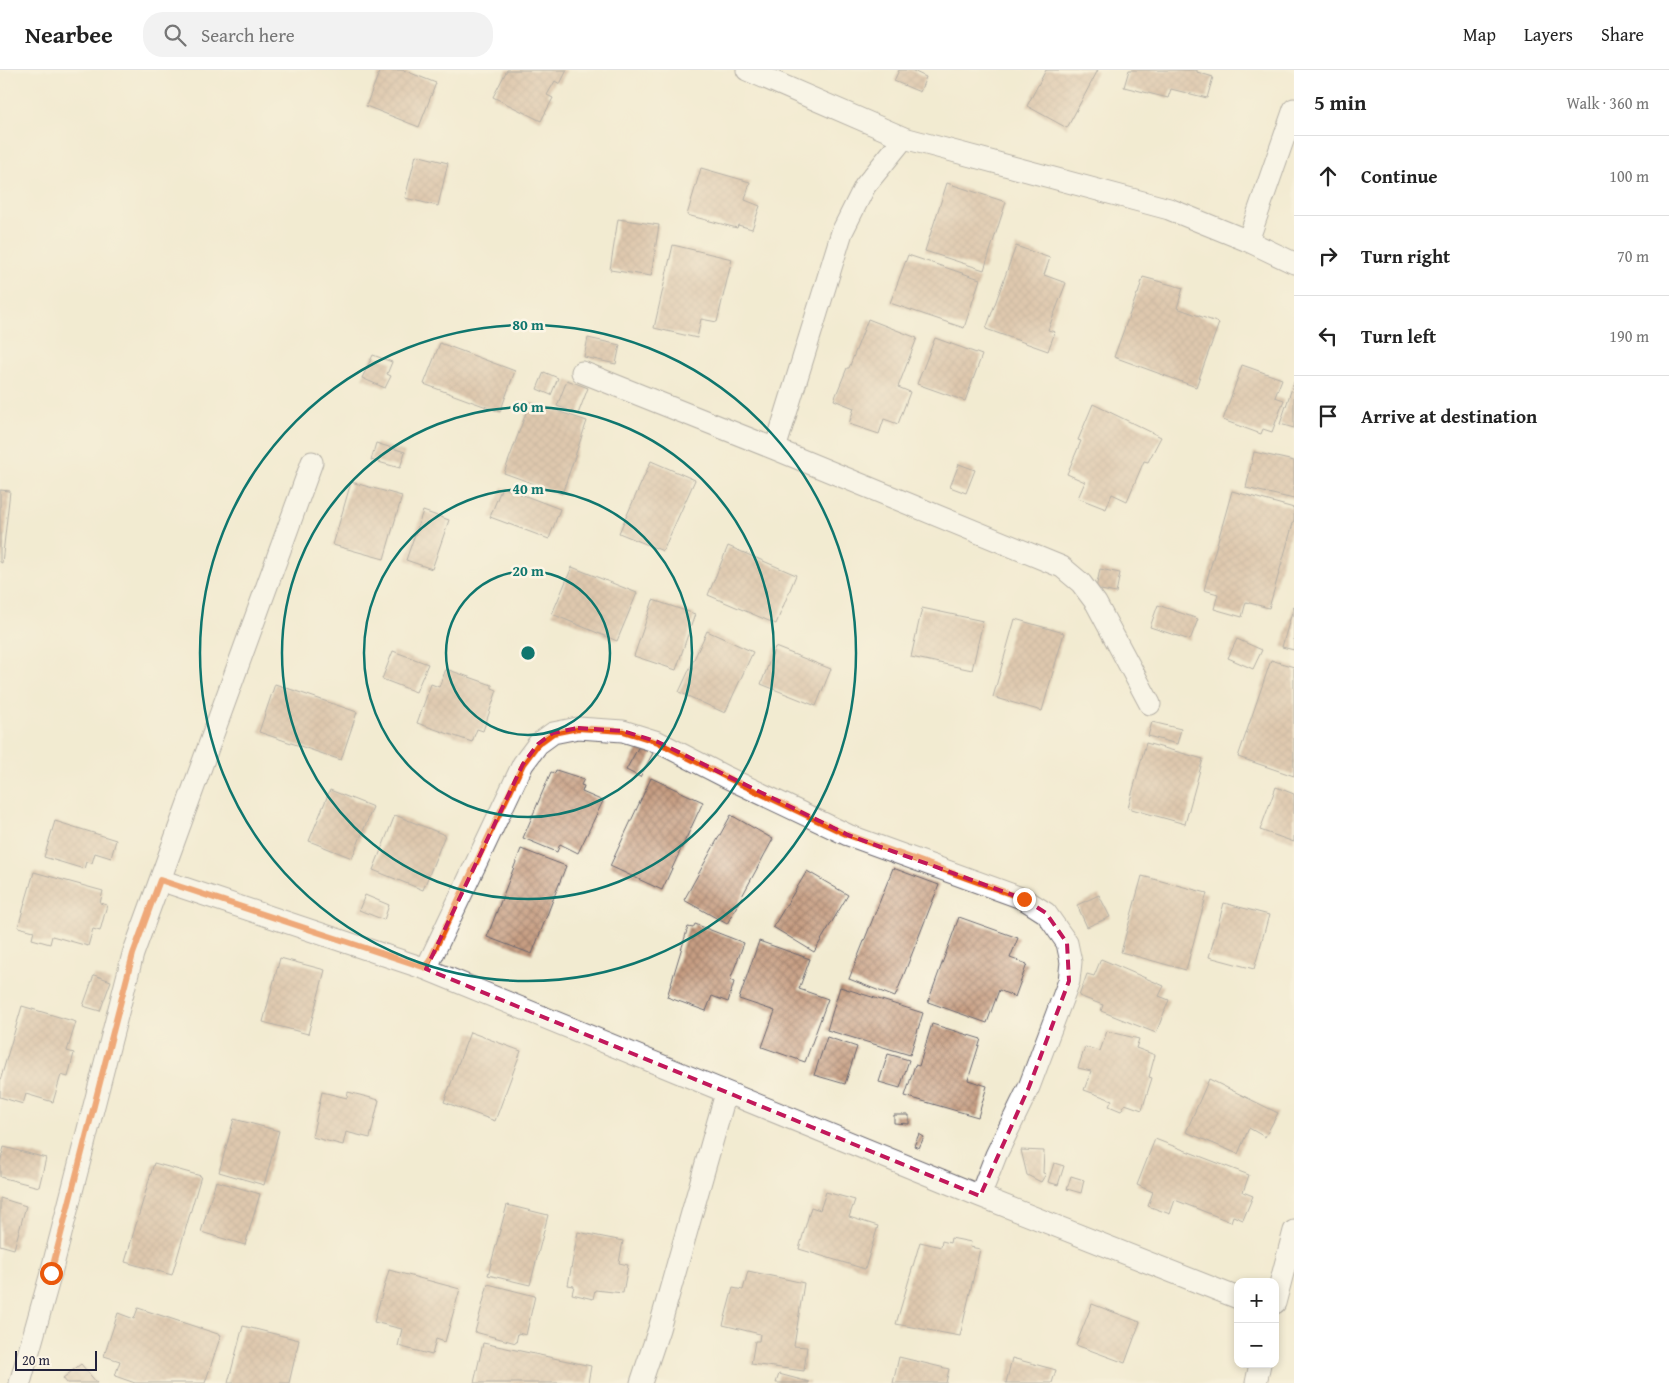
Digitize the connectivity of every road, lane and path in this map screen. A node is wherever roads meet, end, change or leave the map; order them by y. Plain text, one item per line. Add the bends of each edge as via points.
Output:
1 (747, 70) edge
2 (1294, 109) edge
3 (904, 138) junction
4 (1248, 241) junction
5 (1294, 263) edge
6 (582, 372) dead end
7 (775, 448) junction
8 (312, 462) dead end
9 (1150, 704) dead end
10 (160, 880) junction
11 (426, 968) junction
12 (726, 1093) junction
13 (980, 1196) junction
14 (1294, 1231) edge
15 (1279, 1288) edge
16 (1234, 1296) edge
17 (1259, 1368) edge
18 (20, 1383) edge
19 (641, 1383) edge
20 (1256, 1383) edge

1 - 3 street
2 - 4 street
3 - 4 street via 1169,209
3 - 7 street via 865,186 842,232
4 - 5 street
6 - 7 street
7 - 9 street via 1062,567 1081,583 1096,603
8 - 10 street
10 - 11 street
10 - 18 street via 133,954
11 - 12 street
11 - 13 street via 523,764 538,744 553,733 578,728 623,731 658,742 848,835 1024,899 1051,920 1067,943 1071,962 1069,981 1029,1088
12 - 13 street
12 - 19 street
13 - 16 street
14 - 15 street
17 - 20 street

